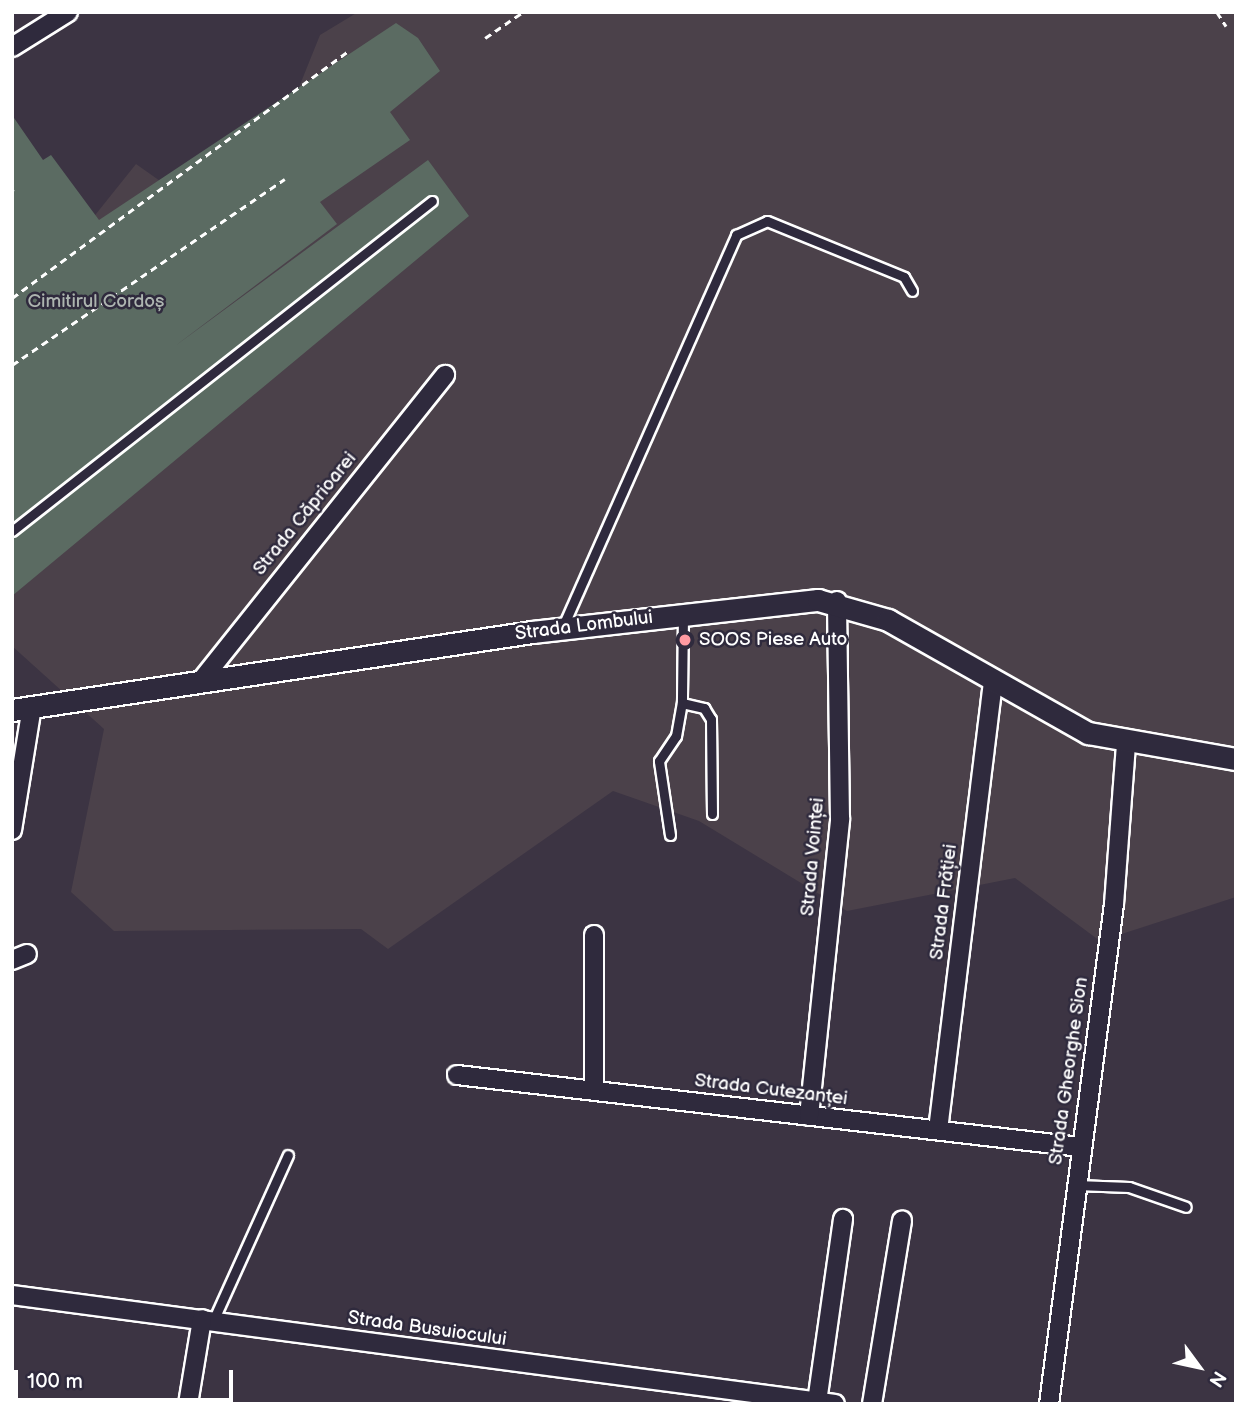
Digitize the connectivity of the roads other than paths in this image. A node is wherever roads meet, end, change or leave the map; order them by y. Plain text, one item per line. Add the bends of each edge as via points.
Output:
1 (68, 12) edge
2 (12, 47) edge
3 (432, 201) dead end
4 (912, 290) dead end
5 (445, 376) dead end
6 (12, 531) edge
7 (836, 601) junction
8 (683, 614) junction
9 (562, 628) junction
10 (993, 680) junction
11 (200, 682) junction
12 (682, 703) junction
13 (22, 709) edge
14 (1126, 743) junction
15 (1236, 759) edge
16 (712, 814) dead end
17 (12, 830) edge
18 (670, 835) dead end
19 (594, 935) dead end
20 (457, 1075) dead end
21 (594, 1091) junction
22 (809, 1116) junction
23 (938, 1130) junction
24 (1080, 1147) junction
25 (288, 1155) dead end
26 (1074, 1185) junction
27 (1186, 1207) dead end
28 (843, 1219) dead end
29 (902, 1220) dead end
30 (12, 1295) edge
31 (207, 1320) junction
32 (826, 1403) edge
33 (188, 1404) edge
34 (872, 1404) edge
35 (1049, 1404) edge

1 - 2 street
3 - 6 lane
4 - 9 lane via 904,277 767,221 736,235
5 - 11 street, Strada Căprioarei
7 - 8 street, Strada Lombului
7 - 10 street, Strada Lombului via 888,620
7 - 22 street, Strada Voinței via 840,820
8 - 9 street, Strada Lombului
8 - 12 lane
9 - 11 street, Strada Lombului
10 - 14 street, Strada Lombului via 1088,733
10 - 23 street, Strada Frăției
11 - 13 street, Strada Lombului
12 - 16 lane via 704,708 711,719
12 - 18 lane via 676,736 659,761
13 - 17 street
14 - 15 street, Strada Lombului
14 - 24 street, Strada Gheorghe Sion via 1114,904
19 - 21 street
20 - 21 street, Strada Cutezanței
21 - 22 street, Strada Cutezanței
22 - 23 street, Strada Cutezanței
23 - 24 street, Strada Cutezanței
24 - 26 street, Strada Gheorghe Sion
25 - 31 lane
26 - 27 lane via 1129,1187
26 - 35 street, Strada Gheorghe Sion
28 - 32 street
29 - 34 street
30 - 31 street, Strada Busuiocului
31 - 32 street, Strada Busuiocului
31 - 33 street

